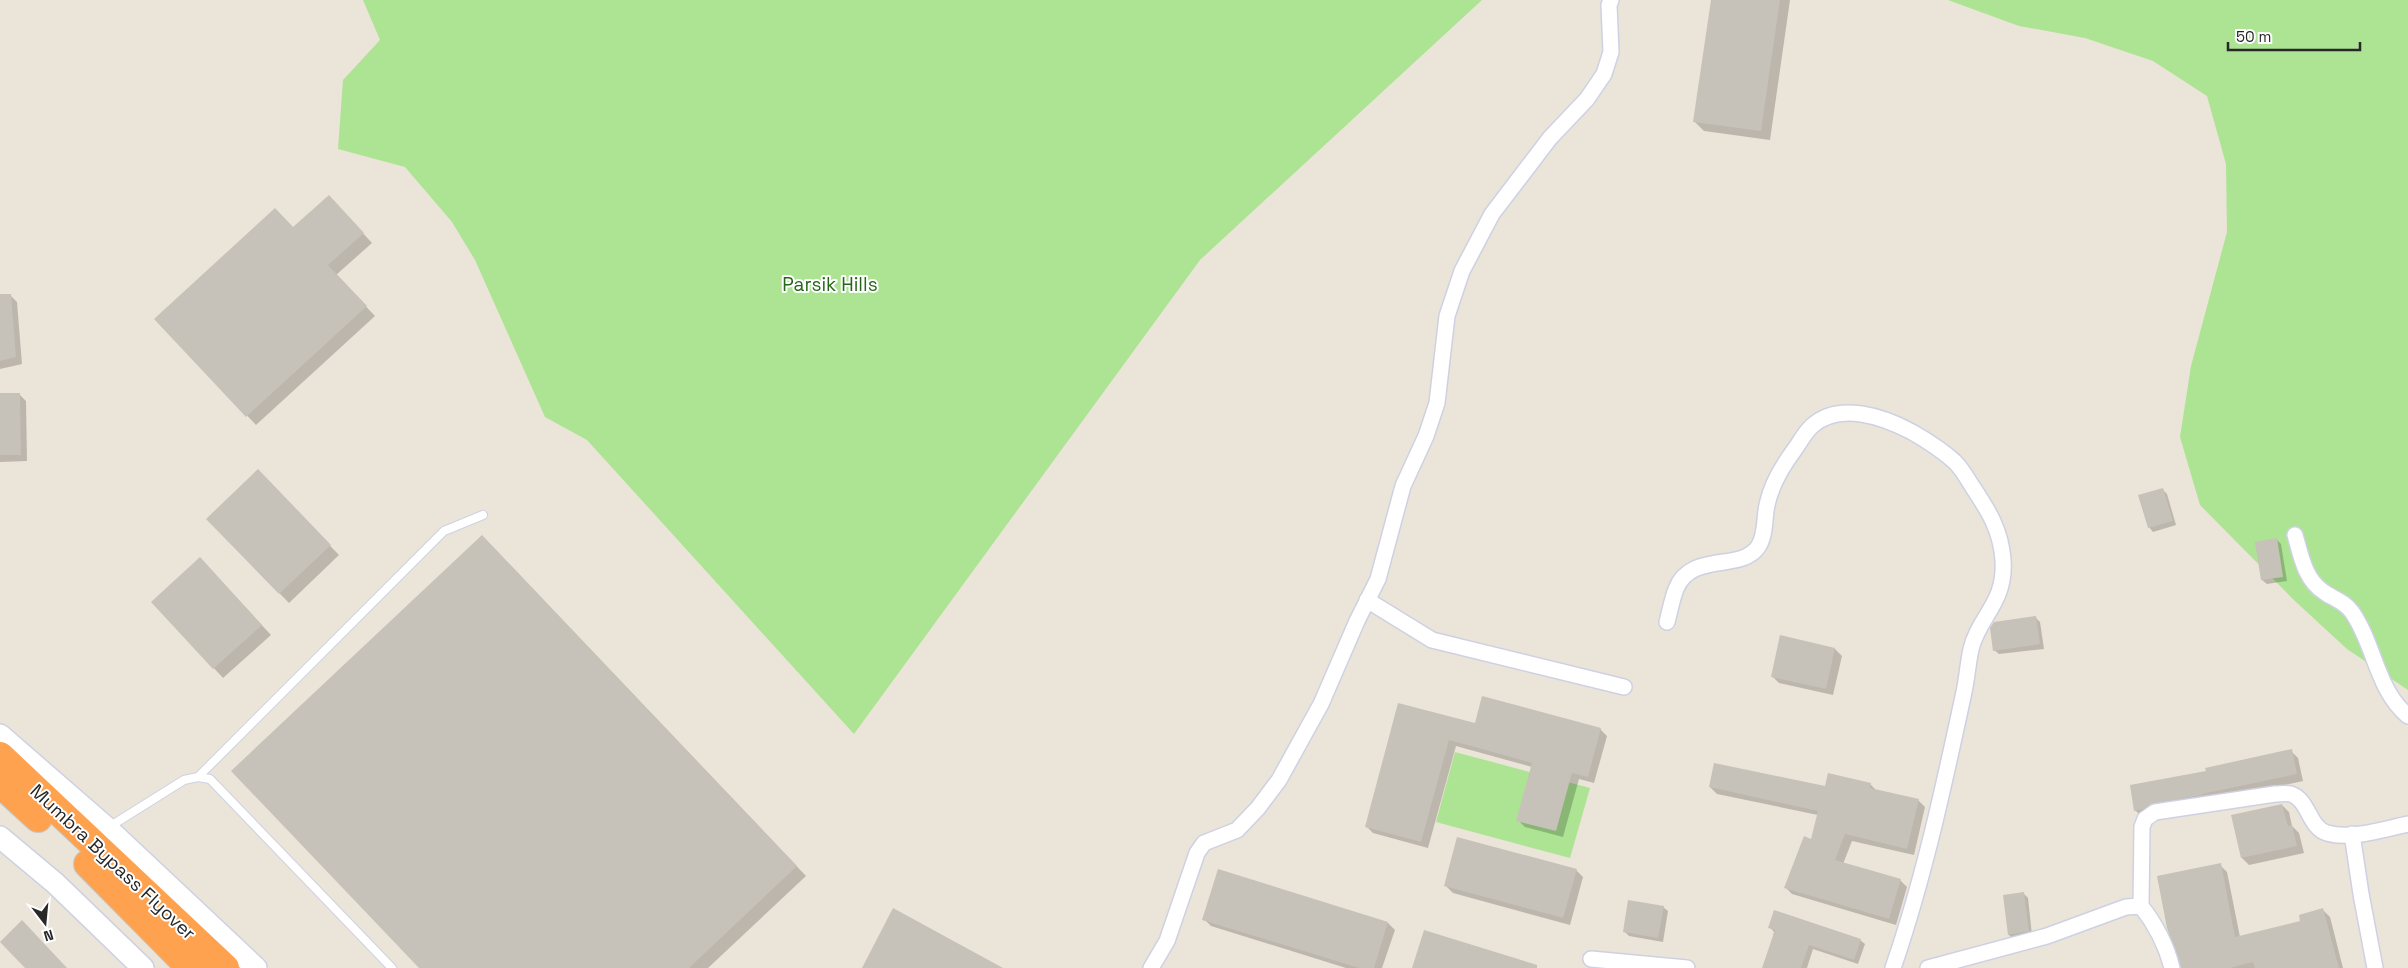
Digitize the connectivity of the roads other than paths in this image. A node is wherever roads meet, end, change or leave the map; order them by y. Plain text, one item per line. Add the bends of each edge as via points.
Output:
1 (1610, 0) edge
2 (483, 514) dead end
3 (2295, 535) dead end
4 (1367, 600) junction
5 (1667, 622) dead end
6 (1624, 687) dead end
7 (2408, 716) edge
8 (0, 735) edge
9 (0, 756) edge
10 (198, 777) junction
11 (0, 783) edge
12 (2408, 824) edge
13 (106, 828) junction
14 (2352, 834) junction
15 (0, 837) edge
16 (2141, 906) junction
17 (1591, 959) dead end
18 (1154, 967) edge
19 (143, 968) edge
20 (191, 968) edge
21 (225, 968) edge
22 (256, 968) edge
23 (392, 968) edge
24 (1687, 968) edge
25 (1893, 968) edge
26 (1928, 968) edge
27 (2172, 968) edge
28 (2375, 968) edge

1 - 4 street via 1612,52 1604,74 1492,214 1462,271 1447,316 1437,403 1403,486 1378,579
2 - 10 lane via 444,531
3 - 7 street via 2311,580 2351,610 2385,689
4 - 6 street via 1432,640
4 - 18 street via 1321,704 1279,780 1237,830 1204,843 1197,853 1167,941
5 - 25 street via 1676,588 1695,568 1741,558 1759,546 1767,503 1783,465 1811,427 1822,419 1863,414 1894,422 1920,436 1956,463 1994,519 2004,561 2002,585 1972,647 1931,837 1910,921
8 - 13 main road
9 - 21 highway, Mumbra Bypass Flyover
10 - 13 lane via 164,790
10 - 23 lane via 210,779 222,790
11 - 20 highway, Mumbra Bypass Flyover via 83,859
12 - 14 street
13 - 22 main road
14 - 16 street via 2325,833 2300,800 2291,794 2155,812 2145,819 2142,827
14 - 28 street
15 - 19 main road via 55,883
16 - 26 street via 2126,906 2047,936
16 - 27 street via 2154,922
17 - 24 street

